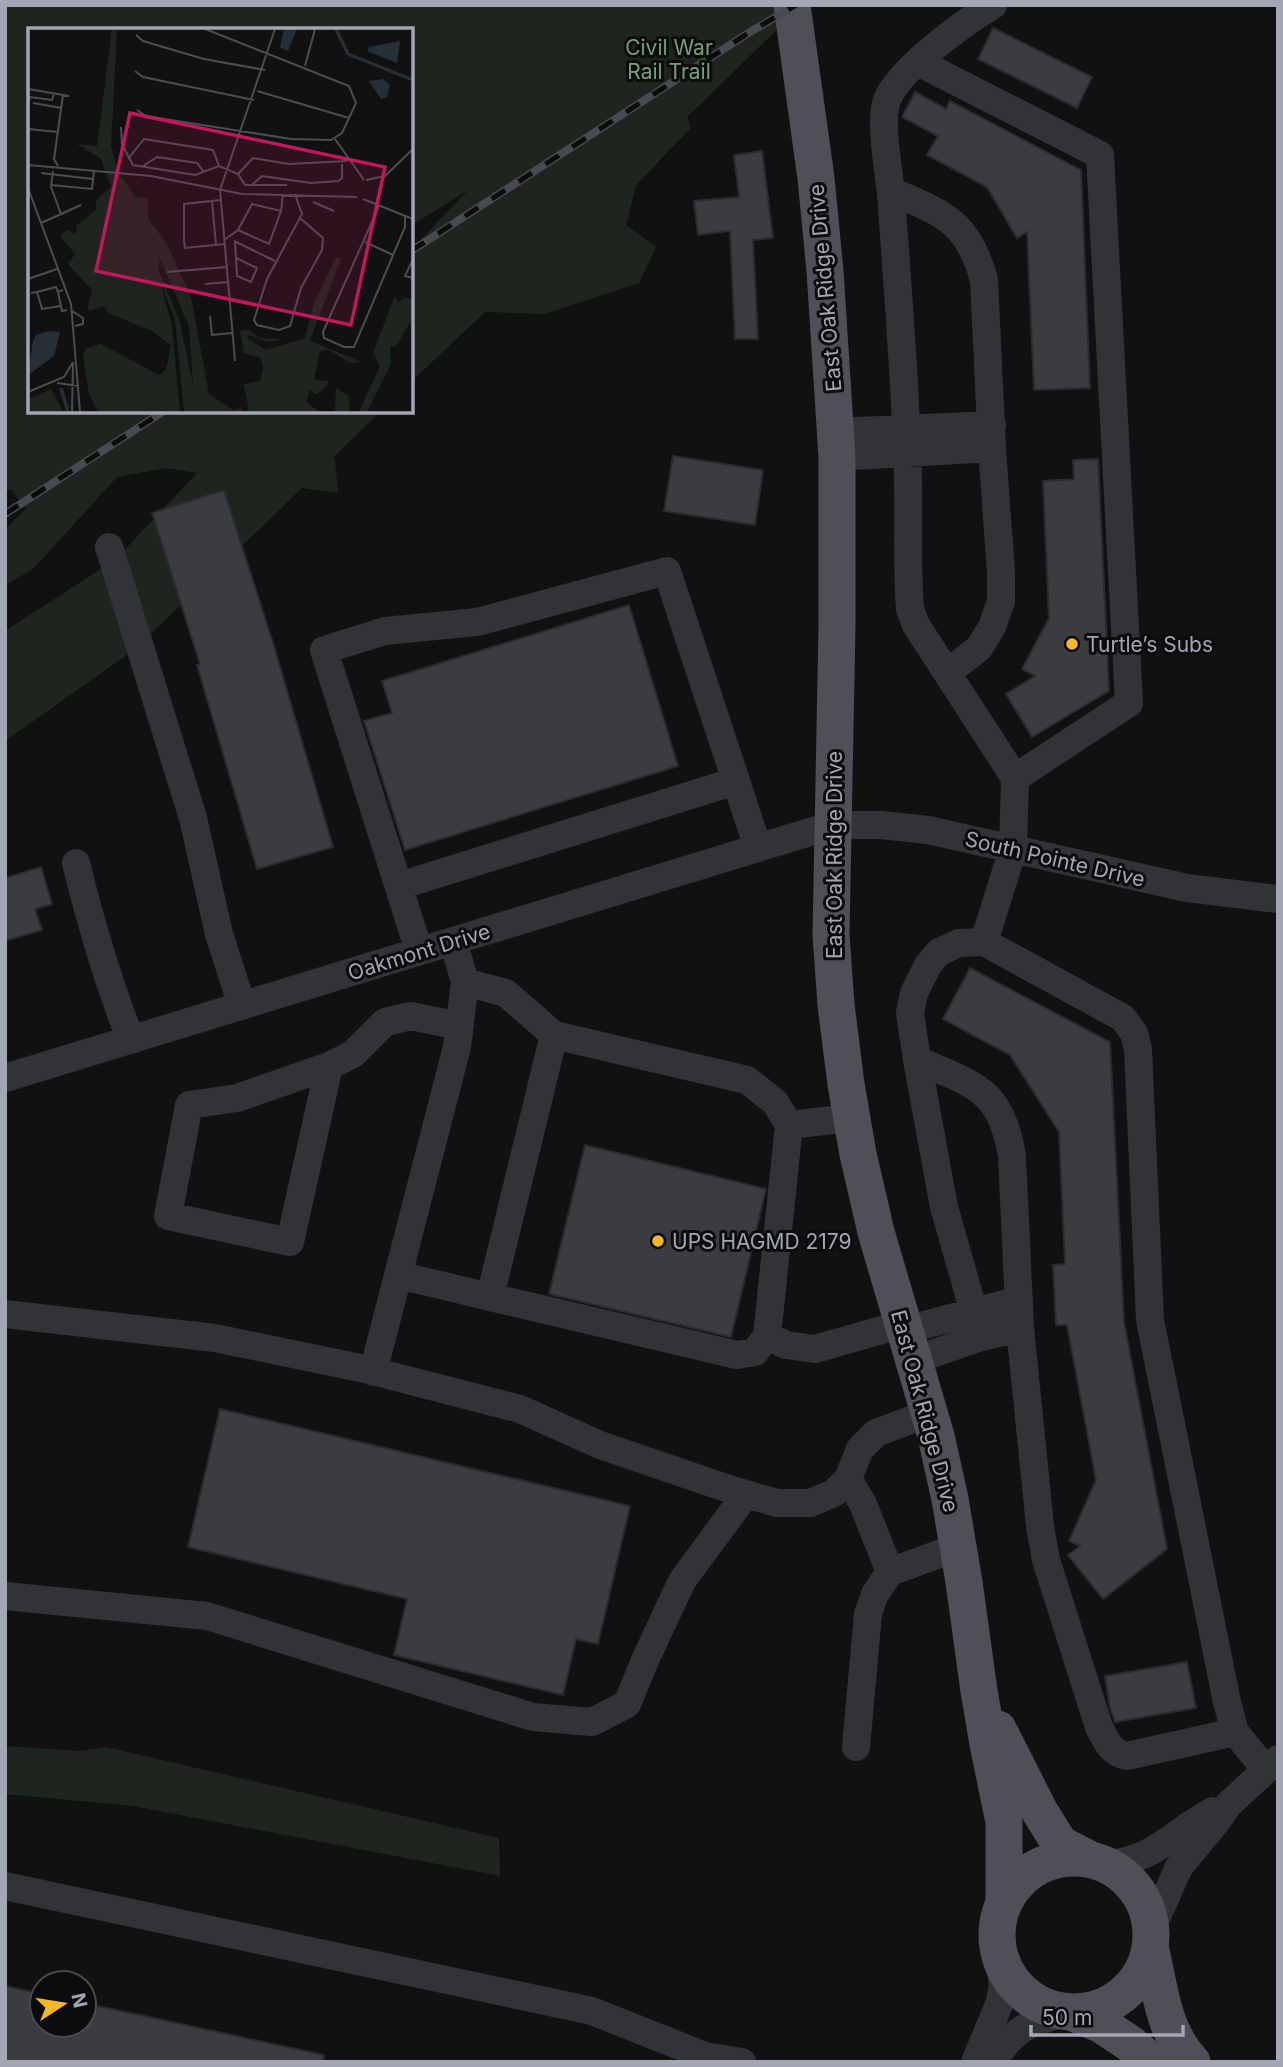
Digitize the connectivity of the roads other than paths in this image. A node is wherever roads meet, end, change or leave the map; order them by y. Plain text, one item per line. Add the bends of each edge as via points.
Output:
1 (792, 5) edge
2 (993, 5) edge
3 (918, 62) junction
4 (891, 191) junction
5 (992, 436) junction
6 (907, 441) junction
7 (836, 444) junction
8 (109, 547) dead end
9 (947, 673) junction
10 (1015, 778) junction
11 (736, 781) junction
12 (833, 825) junction
13 (758, 848) junction
14 (1013, 849) junction
15 (76, 863) dead end
16 (399, 886) junction
17 (1278, 899) edge
18 (453, 941) junction
19 (984, 942) junction
20 (419, 951) junction
21 (465, 982) junction
22 (242, 1006) junction
23 (459, 1026) junction
24 (554, 1035) junction
25 (131, 1040) junction
26 (917, 1060) junction
27 (329, 1066) junction
28 (5, 1078) edge
29 (852, 1118) junction
30 (789, 1125) junction
31 (398, 1275) junction
32 (491, 1297) junction
33 (1019, 1300) junction
34 (5, 1314) edge
35 (977, 1324) junction
36 (1020, 1328) junction
37 (767, 1336) junction
38 (907, 1338) junction
39 (373, 1372) junction
40 (929, 1413) junction
41 (848, 1479) junction
42 (746, 1494) junction
43 (958, 1547) junction
44 (890, 1572) junction
45 (5, 1596) edge
46 (979, 1691) junction
47 (1235, 1732) junction
48 (856, 1747) dead end
49 (1272, 1764) edge
50 (1228, 1804) junction
51 (1096, 1861) junction
52 (5, 1886) edge
53 (1004, 1902) junction
54 (1150, 1938) junction
55 (998, 1952) junction
56 (1070, 2013) junction
57 (663, 2051) edge
58 (742, 2062) edge
59 (975, 2062) edge
60 (992, 2062) edge
61 (1152, 2062) edge
62 (1192, 2062) edge

1 - 7 main road, East Oak Ridge Drive via 816,178
2 - 3 street
3 - 4 street via 898,81 883,113
3 - 10 street via 1100,155 1129,703
4 - 5 street via 955,223 979,259 985,280
4 - 6 street
5 - 6 street
5 - 9 street via 1001,601 979,648
6 - 7 street
6 - 9 street via 910,609
7 - 12 main road, East Oak Ridge Drive
8 - 22 street via 193,818 219,934
9 - 10 street
10 - 14 street
11 - 13 street
11 - 16 street
11 - 16 street via 667,571 477,622 385,631 324,650
12 - 13 street, Oakmont Drive
12 - 14 street, South Pointe Drive via 928,830
12 - 29 main road, East Oak Ridge Drive via 831,935
13 - 18 street, Oakmont Drive
14 - 17 street, South Pointe Drive via 1187,888
14 - 19 street
15 - 25 street via 96,941
16 - 20 street
18 - 20 street, Oakmont Drive
18 - 21 street
19 - 26 street via 959,943 939,952 928,965 910,1013
19 - 47 street via 1123,1018 1134,1033 1150,1320
20 - 22 street, Oakmont Drive
21 - 23 street
21 - 24 street via 506,993
22 - 25 street, Oakmont Drive
23 - 27 street via 411,1016 385,1023 353,1054
23 - 31 street
24 - 30 street via 747,1080 775,1102
24 - 32 street
25 - 28 street, Oakmont Drive
26 - 33 street via 972,1084 988,1097 1008,1131
26 - 35 street via 944,1207
27 - 27 street via 237,1098 189,1105 168,1216 290,1242
29 - 30 street
29 - 38 main road, East Oak Ridge Drive via 876,1232
30 - 37 street
31 - 32 street
31 - 39 street
32 - 37 street via 737,1355 755,1352
33 - 35 street
33 - 36 street
34 - 39 street via 215,1338
35 - 36 street
35 - 38 street
36 - 47 street via 1046,1560 1107,1744 1127,1756
37 - 38 street via 786,1345 815,1349
38 - 40 main road, East Oak Ridge Drive
39 - 42 street via 520,1409 600,1445
40 - 41 street via 876,1433 860,1449
40 - 43 main road, East Oak Ridge Drive
41 - 42 street via 834,1493 810,1503 777,1503
41 - 44 street
42 - 45 street via 682,1581 627,1704 592,1722 533,1717 207,1616
43 - 44 street
43 - 46 main road, East Oak Ridge Drive
44 - 48 street via 868,1614
46 - 51 main road, East Oak Ridge Drive via 1060,1844
46 - 53 main road, East Oak Ridge Drive via 1004,1822
47 - 49 street
49 - 50 street
50 - 51 street via 1141,1857 1120,1863
50 - 54 street via 1179,1867
51 - 53 main road via 1064,1858 1040,1865 1019,1880
51 - 54 main road via 1131,1883 1145,1905
52 - 57 street via 592,2011
53 - 55 main road via 997,1927
54 - 56 main road via 1149,1955 1138,1979 1121,1997 1098,2010
54 - 62 main road via 1166,2021
55 - 56 main road via 1008,1977 1025,1996 1048,2009
55 - 59 street via 1003,1985 1000,2002
56 - 60 street via 1019,2030
56 - 61 main road via 1102,2025
57 - 58 street

